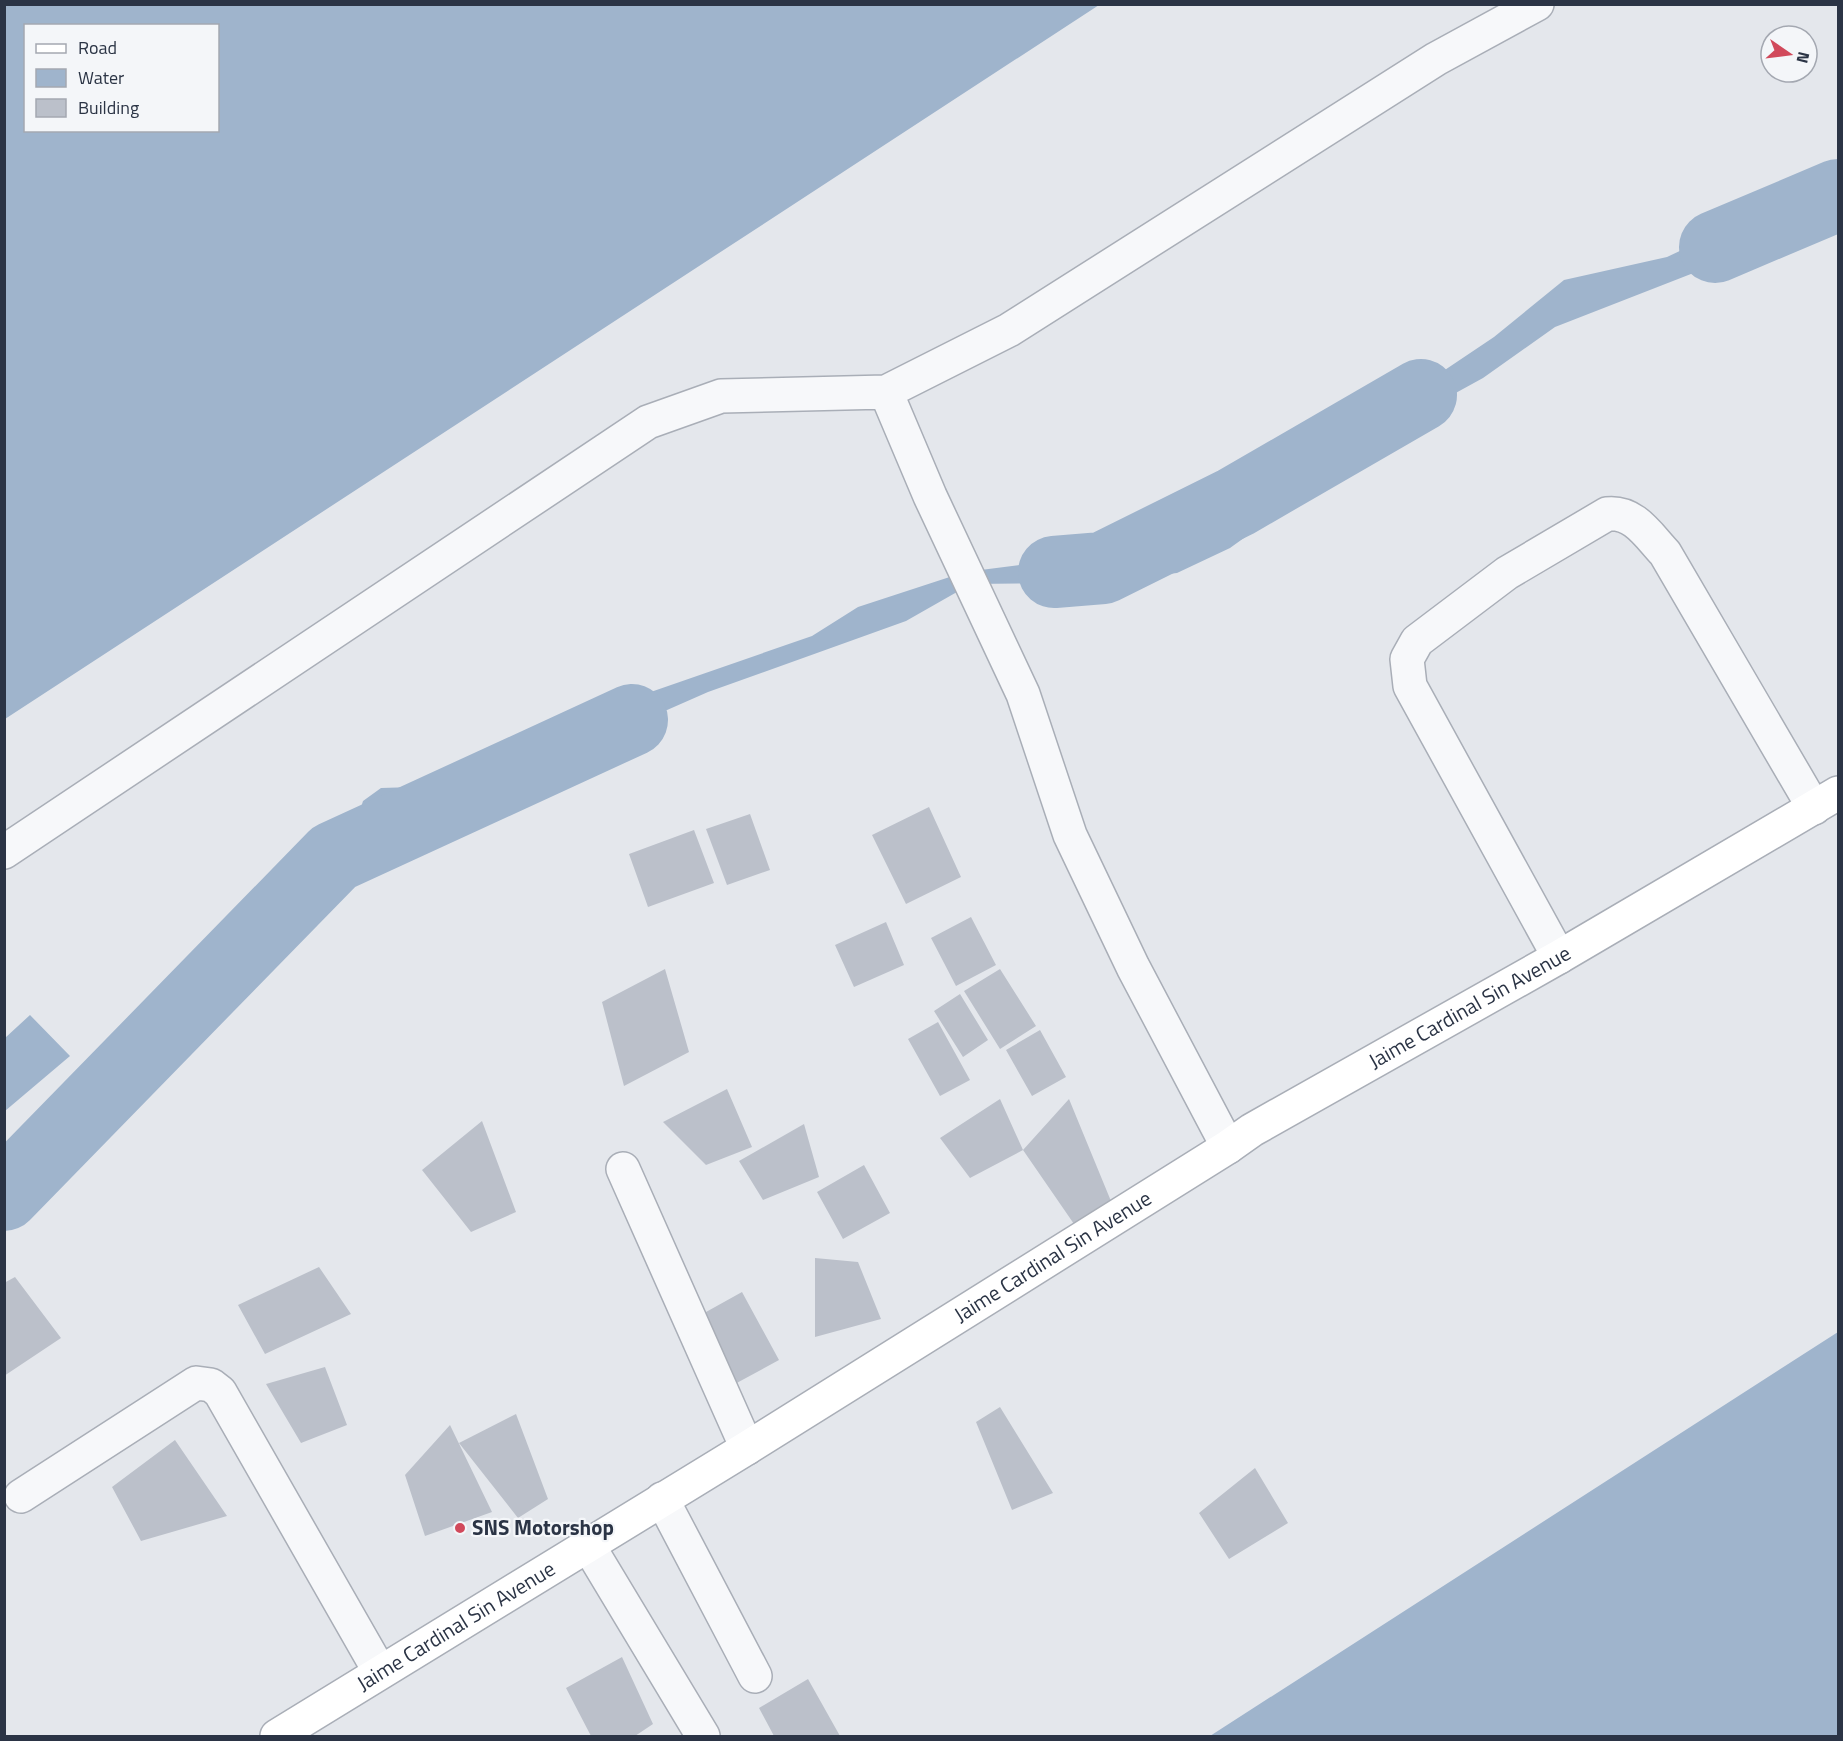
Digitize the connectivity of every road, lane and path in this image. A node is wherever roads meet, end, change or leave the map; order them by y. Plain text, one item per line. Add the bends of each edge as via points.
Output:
1 (1537, 4) edge
2 (886, 393) junction
3 (1826, 800) edge
4 (4, 852) edge
5 (1559, 957) junction
6 (1228, 1147) junction
7 (623, 1169) dead end
8 (747, 1448) junction
9 (21, 1496) dead end
10 (662, 1499) junction
11 (588, 1545) junction
12 (380, 1672) junction
13 (755, 1676) dead end
14 (277, 1737) edge
15 (703, 1737) edge

1 - 2 street via 1436,59 1009,330
2 - 4 street via 721,396 648,422
2 - 6 street via 1023,694 1070,834 1133,967
3 - 5 main road, Jaime Cardinal Sin Avenue
3 - 5 street via 1665,553 1633,519 1619,513 1607,514 1507,573 1417,641 1407,660 1410,686
5 - 6 main road, Jaime Cardinal Sin Avenue
6 - 8 main road, Jaime Cardinal Sin Avenue
7 - 8 street
8 - 10 main road, Jaime Cardinal Sin Avenue
9 - 12 street via 196,1383 211,1385 220,1392
10 - 11 main road, Jaime Cardinal Sin Avenue
10 - 13 street
11 - 12 main road, Jaime Cardinal Sin Avenue
11 - 15 street
12 - 14 main road, Jaime Cardinal Sin Avenue

